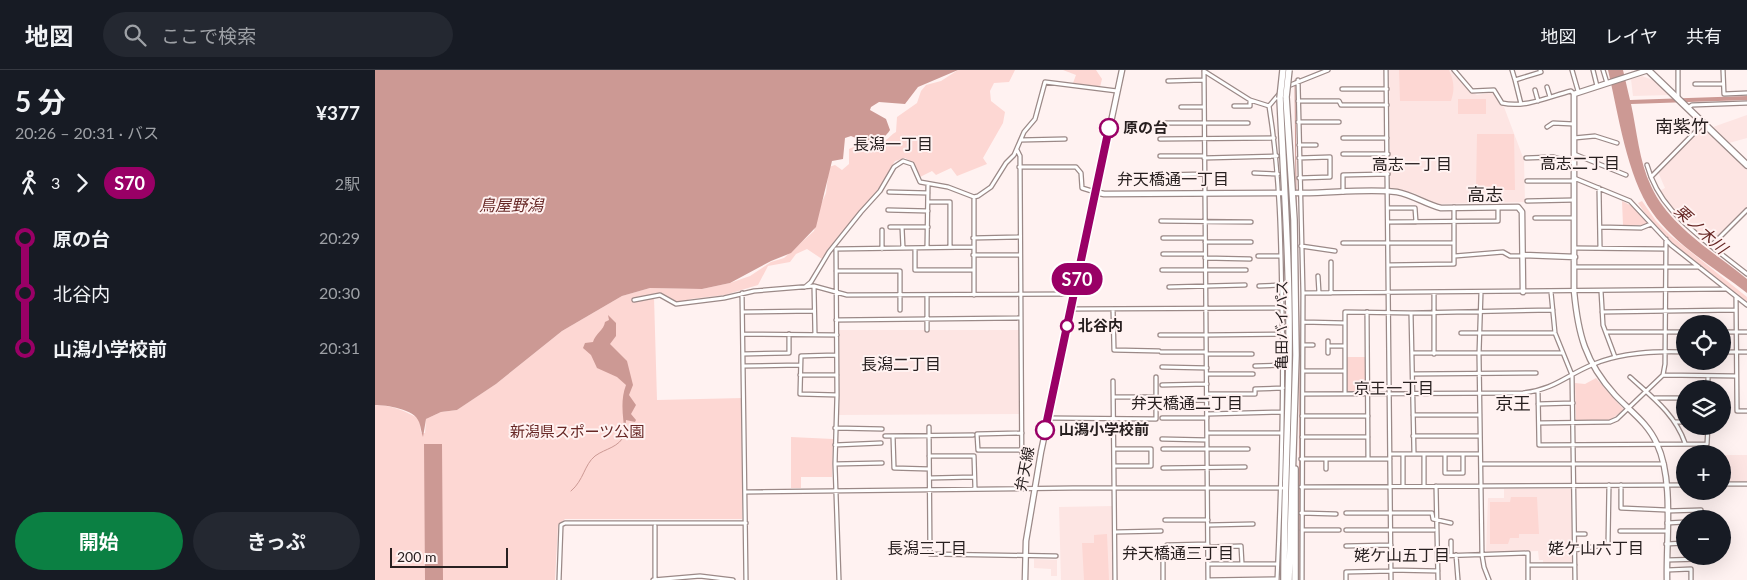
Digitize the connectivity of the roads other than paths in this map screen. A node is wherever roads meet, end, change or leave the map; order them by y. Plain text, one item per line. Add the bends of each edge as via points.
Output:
1 (1122, 70) edge
2 (1203, 70) edge
3 (1283, 70) edge
4 (1289, 70) edge
5 (1329, 70) edge
6 (1386, 70) edge
7 (1454, 70) edge
8 (1512, 70) edge
9 (1540, 70) edge
10 (1572, 70) edge
11 (1593, 70) edge
12 (1603, 70) edge
13 (1648, 70) edge
14 (1678, 70) edge
15 (1723, 70) edge
16 (1203, 80) junction
17 (1515, 80) junction
18 (1168, 81) dead end
19 (1296, 81) junction
20 (1607, 83) junction
21 (1695, 84) dead end
22 (1723, 84) junction
23 (1597, 86) junction
24 (1547, 87) dead end
25 (1342, 88) dead end
26 (1387, 89) junction
27 (1535, 90) dead end
28 (1117, 91) junction
29 (1576, 93) junction
30 (1747, 93) edge
31 (1550, 97) junction
32 (1283, 98) junction
33 (1678, 99) junction
34 (1250, 100) junction
35 (1298, 100) junction
36 (1538, 101) junction
37 (1747, 103) edge
38 (1521, 104) junction
39 (1387, 105) junction
40 (1234, 106) dead end
41 (1269, 106) junction
42 (1203, 107) junction
43 (1183, 108) dead end
44 (1688, 108) junction
45 (1298, 122) junction
46 (1339, 122) dead end
47 (1160, 123) dead end
48 (1204, 123) junction
49 (1249, 123) dead end
50 (1574, 124) junction
51 (1704, 124) junction
52 (1547, 127) dead end
53 (1274, 138) junction
54 (1343, 138) dead end
55 (1387, 138) junction
56 (1574, 138) junction
57 (1065, 139) dead end
58 (1160, 139) dead end
59 (1021, 140) junction
60 (1204, 140) junction
61 (1617, 143) dead end
62 (1316, 144) dead end
63 (1299, 145) junction
64 (1017, 150) junction
65 (1343, 154) dead end
66 (1388, 154) junction
67 (1574, 154) junction
68 (1160, 156) dead end
69 (1277, 156) junction
70 (1204, 157) junction
71 (1299, 158) junction
72 (1526, 158) dead end
73 (1574, 163) junction
74 (1647, 165) dead end
75 (1747, 165) edge
76 (1019, 167) junction
77 (1254, 173) dead end
78 (1204, 174) junction
79 (1278, 174) junction
80 (1388, 174) junction
81 (1160, 175) dead end
82 (1625, 175) dead end
83 (1651, 177) junction
84 (1299, 178) junction
85 (1574, 179) junction
86 (1527, 181) dead end
87 (928, 185) junction
88 (1599, 188) junction
89 (1388, 191) junction
90 (889, 192) dead end
91 (1095, 192) junction
92 (928, 193) junction
93 (1281, 193) junction
94 (1298, 193) junction
95 (1343, 193) junction
96 (1204, 194) junction
97 (974, 197) junction
98 (1574, 200) junction
99 (1527, 201) dead end
100 (928, 202) junction
101 (1498, 206) junction
102 (1454, 207) junction
103 (1389, 208) junction
104 (888, 210) dead end
105 (1747, 210) edge
106 (928, 211) junction
107 (1535, 218) dead end
108 (1575, 218) junction
109 (1161, 221) dead end
110 (1205, 221) junction
111 (1455, 221) junction
112 (1251, 222) dead end
113 (1389, 222) junction
114 (1416, 222) junction
115 (1651, 224) junction
116 (890, 227) dead end
117 (902, 227) junction
118 (927, 227) junction
119 (1600, 227) junction
120 (882, 230) dead end
121 (1020, 237) junction
122 (973, 238) junction
123 (1163, 238) dead end
124 (1205, 240) junction
125 (1665, 240) junction
126 (1251, 242) dead end
127 (1343, 243) dead end
128 (1454, 243) junction
129 (1389, 244) junction
130 (1301, 246) junction
131 (1711, 246) junction
132 (927, 247) junction
133 (950, 247) junction
134 (973, 247) junction
135 (835, 248) junction
136 (903, 248) junction
137 (915, 248) junction
138 (1575, 248) junction
139 (1600, 248) junction
140 (1665, 248) junction
141 (882, 249) junction
142 (1335, 251) dead end
143 (1163, 254) dead end
144 (973, 255) junction
145 (1020, 255) junction
146 (1205, 256) junction
147 (1258, 256) dead end
148 (1281, 256) junction
149 (1455, 256) junction
150 (1523, 256) junction
151 (1575, 257) junction
152 (1250, 259) dead end
153 (1331, 262) dead end
154 (1389, 265) junction
155 (1575, 267) junction
156 (1665, 267) junction
157 (1699, 267) junction
158 (973, 270) junction
159 (1162, 270) dead end
160 (1205, 270) junction
161 (1246, 270) dead end
162 (836, 271) junction
163 (1747, 274) edge
164 (1318, 276) dead end
165 (1245, 285) dead end
166 (1282, 285) junction
167 (814, 286) junction
168 (1205, 286) junction
169 (1259, 286) dead end
170 (805, 287) junction
171 (1169, 287) dead end
172 (1726, 289) junction
173 (1665, 290) junction
174 (1575, 291) junction
175 (1601, 291) junction
176 (1389, 292) junction
177 (1434, 292) junction
178 (1481, 292) junction
179 (1523, 292) junction
180 (1551, 292) junction
181 (742, 293) junction
182 (836, 293) junction
183 (1303, 293) junction
184 (1319, 293) junction
185 (1331, 293) junction
186 (1073, 294) junction
187 (900, 295) junction
188 (927, 295) junction
189 (974, 295) junction
190 (1020, 295) junction
191 (1736, 297) junction
192 (634, 300) dead end
193 (1747, 305) edge
194 (1206, 308) junction
195 (1282, 308) junction
196 (1070, 309) junction
197 (1113, 309) junction
198 (900, 310) dead end
199 (1553, 310) junction
200 (1665, 310) junction
201 (1736, 310) junction
202 (814, 311) junction
203 (743, 312) junction
204 (1367, 312) junction
205 (1389, 312) junction
206 (1480, 312) junction
207 (1602, 312) junction
208 (1411, 313) junction
209 (1434, 313) junction
210 (927, 318) junction
211 (1021, 318) junction
212 (836, 320) junction
213 (1303, 322) junction
214 (1345, 323) junction
215 (927, 330) dead end
216 (1607, 332) junction
217 (1665, 332) junction
218 (1676, 332) edge
219 (1731, 332) edge
220 (1736, 332) junction
221 (1747, 332) edge
222 (1461, 333) dead end
223 (1480, 333) junction
224 (1555, 333) junction
225 (743, 334) junction
226 (789, 334) junction
227 (1283, 334) junction
228 (815, 335) junction
229 (837, 335) junction
230 (1160, 335) dead end
231 (1206, 335) junction
232 (1328, 340) dead end
233 (1313, 345) dead end
234 (1303, 346) junction
235 (1328, 346) junction
236 (1345, 346) junction
237 (1665, 351) junction
238 (1676, 352) edge
239 (1731, 352) edge
240 (1737, 352) junction
241 (1747, 352) edge
242 (1206, 353) junction
243 (1328, 353) dead end
244 (1413, 353) junction
245 (1561, 353) junction
246 (743, 354) junction
247 (1252, 354) dead end
248 (1434, 354) junction
249 (1479, 354) junction
250 (836, 355) junction
251 (1615, 356) junction
252 (1592, 364) junction
253 (800, 365) junction
254 (1284, 365) junction
255 (743, 366) junction
256 (1255, 366) dead end
257 (1162, 367) dead end
258 (1207, 368) junction
259 (1303, 371) junction
260 (1345, 371) junction
261 (1537, 373) dead end
262 (1207, 374) junction
263 (1253, 374) dead end
264 (1413, 374) junction
265 (1479, 374) junction
266 (800, 375) junction
267 (837, 375) junction
268 (1572, 375) junction
269 (1663, 375) junction
270 (1708, 376) junction
271 (1737, 376) junction
272 (1156, 377) dead end
273 (1630, 377) dead end
274 (1708, 380) edge
275 (1113, 381) dead end
276 (1207, 384) junction
277 (1162, 385) dead end
278 (1283, 388) junction
279 (1538, 391) junction
280 (1647, 392) junction
281 (1207, 394) junction
282 (1303, 394) junction
283 (1345, 394) junction
284 (1368, 394) junction
285 (1389, 394) junction
286 (1479, 394) junction
287 (837, 395) junction
288 (1413, 395) junction
289 (1114, 397) junction
290 (1156, 397) junction
291 (1655, 398) junction
292 (1676, 398) edge
293 (1161, 400) dead end
294 (1207, 400) junction
295 (1573, 403) junction
296 (1538, 404) junction
297 (1629, 409) junction
298 (1747, 411) edge
299 (1282, 412) junction
300 (1413, 415) junction
301 (1207, 416) junction
302 (1302, 416) junction
303 (1368, 416) junction
304 (1480, 416) junction
305 (1047, 418) junction
306 (1162, 418) dead end
307 (1114, 420) junction
308 (1675, 422) joint
309 (1539, 423) junction
310 (1573, 423) junction
311 (929, 427) dead end
312 (835, 428) junction
313 (882, 429) dead end
314 (1022, 433) junction
315 (1207, 433) junction
316 (1282, 434) junction
317 (973, 435) dead end
318 (1708, 435) edge
319 (885, 436) dead end
320 (893, 436) junction
321 (929, 436) junction
322 (1413, 436) junction
323 (1480, 436) junction
324 (1302, 437) junction
325 (1368, 437) junction
326 (1162, 439) dead end
327 (1292, 439) junction
328 (1207, 440) junction
329 (1657, 442) junction
330 (1685, 443) junction
331 (881, 444) dead end
332 (1573, 444) junction
333 (835, 445) junction
334 (1115, 449) junction
335 (1163, 449) dead end
336 (1207, 449) junction
337 (1022, 450) junction
338 (1247, 450) dead end
339 (1390, 454) junction
340 (1403, 454) junction
341 (1414, 454) junction
342 (1424, 454) junction
343 (1445, 454) junction
344 (1463, 454) junction
345 (1481, 454) junction
346 (929, 456) junction
347 (1301, 459) junction
348 (1326, 459) junction
349 (1368, 459) junction
350 (1390, 459) junction
351 (881, 463) dead end
352 (835, 464) junction
353 (1481, 464) junction
354 (1664, 464) junction
355 (1573, 465) junction
356 (1115, 466) junction
357 (1245, 467) dead end
358 (929, 468) junction
359 (1163, 468) dead end
360 (1208, 468) junction
361 (1326, 469) dead end
362 (974, 477) junction
363 (931, 478) junction
364 (1731, 484) edge
365 (1747, 484) edge
366 (1573, 485) junction
367 (1621, 485) junction
368 (1667, 485) junction
369 (1676, 485) edge
370 (1390, 486) junction
371 (1403, 486) junction
372 (1424, 486) junction
373 (1436, 486) junction
374 (1481, 486) junction
375 (1609, 486) junction
376 (1282, 488) junction
377 (1298, 488) junction
378 (930, 489) junction
379 (975, 489) junction
380 (1022, 489) junction
381 (1034, 489) junction
382 (1208, 489) junction
383 (837, 490) junction
384 (1115, 490) junction
385 (746, 492) junction
386 (1667, 510) junction
387 (1676, 510) edge
388 (1301, 513) junction
389 (1391, 513) junction
390 (1336, 514) dead end
391 (1346, 514) dead end
392 (1165, 520) dead end
393 (1208, 520) junction
394 (1437, 521) junction
395 (1676, 522) edge
396 (746, 523) junction
397 (1451, 523) dead end
398 (1666, 523) junction
399 (1208, 524) junction
400 (1253, 524) dead end
401 (655, 526) dead end
402 (1391, 529) junction
403 (1302, 530) junction
404 (1339, 530) dead end
405 (1346, 530) dead end
406 (1434, 530) dead end
407 (1161, 531) dead end
408 (1620, 531) dead end
409 (1666, 531) junction
410 (1116, 532) junction
411 (1575, 534) junction
412 (1585, 534) dead end
413 (1451, 541) dead end
414 (1676, 543) edge
415 (1666, 544) junction
416 (1167, 545) dead end
417 (1208, 545) junction
418 (1391, 545) junction
419 (1346, 546) dead end
420 (1575, 550) junction
421 (1453, 555) junction
422 (1482, 555) junction
423 (1025, 556) junction
424 (1056, 556) dead end
425 (1438, 556) junction
426 (1163, 560) dead end
427 (1666, 560) junction
428 (1676, 560) edge
429 (1208, 564) junction
430 (1242, 564) junction
431 (1278, 564) junction
432 (1528, 565) junction
433 (1575, 565) junction
434 (1391, 570) junction
435 (1667, 570) junction
436 (1438, 571) junction
437 (559, 580) edge
438 (654, 580) edge
439 (732, 580) edge
440 (746, 580) edge
441 (839, 580) edge
442 (1025, 580) edge
443 (1115, 580) edge
444 (1163, 580) edge
445 (1208, 580) edge
446 (1280, 580) edge
447 (1289, 580) edge
448 (1295, 580) edge
449 (1302, 580) edge
450 (1346, 580) edge
451 (1391, 580) edge
452 (1438, 580) edge
453 (1458, 580) edge
454 (1489, 580) edge
455 (1528, 580) edge
456 (1575, 580) edge
457 (1667, 580) edge
458 (1691, 580) edge

1 - 28 street, 弁天線
2 - 16 street
2 - 34 street
3 - 32 main road, 亀田バイパス, bridge
4 - 32 main road, 亀田バイパス, bridge
5 - 19 street
6 - 26 street
7 - 38 street via 1472,91 1494,90 1502,103
8 - 17 street
9 - 17 street
10 - 29 street
11 - 23 street
12 - 20 street
13 - 20 street
13 - 33 main road
14 - 33 street
15 - 22 street
16 - 18 street
16 - 42 street
17 - 38 street
19 - 35 street
19 - 41 street via 1283,89
20 - 23 street
21 - 22 street
22 - 30 street via 1724,94
23 - 29 street
24 - 31 street
25 - 26 street
26 - 39 street
27 - 36 street
28 - 59 street via 1045,82 1035,119
28 - 91 street, 弁天線
29 - 31 street via 1571,91
29 - 50 street
31 - 36 street
32 - 327 main road, 亀田バイパス via 1294,220 1296,355
32 - 446 main road, 亀田バイパス via 1289,357
33 - 44 main road
34 - 40 street via 1250,106
34 - 41 street
35 - 39 street via 1339,101 1341,105
35 - 45 street
36 - 38 street
37 - 44 street via 1692,105
39 - 55 street
41 - 53 street
42 - 43 street
42 - 48 street
44 - 51 main road
45 - 46 street
45 - 63 street
47 - 48 street
48 - 49 street
48 - 60 street
50 - 52 street via 1553,123
50 - 56 street
51 - 75 main road
51 - 83 street
53 - 60 street
53 - 69 street
54 - 55 street
55 - 66 street
56 - 61 street via 1595,136
56 - 67 street
57 - 59 street
58 - 60 street
59 - 64 street
60 - 70 street
62 - 63 street
63 - 71 street
64 - 76 street
64 - 97 street via 991,187
65 - 66 street
66 - 80 street
67 - 73 street
67 - 82 street
68 - 70 street
69 - 70 street
69 - 79 street
70 - 78 street
71 - 84 street
71 - 84 street via 1330,157 1330,177
72 - 73 street via 1553,157
73 - 85 street
74 - 83 street
76 - 91 street via 1076,167 1081,173 1082,188
76 - 121 street
77 - 79 street
78 - 81 street
78 - 96 street
79 - 93 street
80 - 89 street
80 - 95 street via 1343,175
83 - 131 street via 1658,193 1676,216
84 - 94 street
85 - 86 street
85 - 88 street
85 - 98 street
87 - 92 street
87 - 97 street via 948,187
87 - 135 street via 917,178 912,164 898,163
88 - 115 street via 1630,201
88 - 119 street
89 - 95 street
89 - 102 street via 1412,195 1430,205
89 - 103 street
90 - 92 street
91 - 96 street
91 - 186 street, 弁天線
92 - 100 street
93 - 96 street
93 - 148 street
94 - 95 street
94 - 130 street
96 - 110 street
97 - 122 street
98 - 99 street
98 - 108 street
100 - 106 street
100 - 133 street via 950,202
101 - 102 street
101 - 111 street via 1498,222
101 - 150 street via 1518,207 1522,212
102 - 111 street
103 - 113 street
103 - 114 street via 1415,208
104 - 106 street
105 - 131 street
106 - 118 street
107 - 108 street
108 - 138 street
109 - 110 street
110 - 112 street
110 - 124 street
111 - 114 street
111 - 128 street
113 - 114 street
113 - 129 street
115 - 119 street via 1641,228
115 - 125 street
116 - 117 street
117 - 118 street
117 - 136 street
118 - 132 street
119 - 139 street
120 - 141 street
121 - 122 street
121 - 145 street
122 - 134 street
123 - 124 street
124 - 126 street
124 - 146 street
125 - 140 street
125 - 157 street
127 - 129 street
128 - 129 street
128 - 149 street
129 - 154 street
130 - 142 street
130 - 183 street
131 - 163 street
132 - 133 street
132 - 137 street
133 - 134 street
134 - 144 street
135 - 141 street
135 - 162 street
135 - 170 street
136 - 137 street
136 - 141 street
137 - 158 street via 915,270
138 - 139 street
138 - 151 street
139 - 140 street
140 - 156 street
143 - 146 street
144 - 145 street
144 - 158 street
145 - 190 street
146 - 152 street
146 - 160 street
147 - 148 street
148 - 166 street
149 - 150 street via 1503,252
149 - 154 street via 1454,264
150 - 151 street
150 - 179 street
151 - 155 street
153 - 185 street
154 - 176 street
155 - 156 street
155 - 174 street
156 - 157 street
156 - 173 street
157 - 172 street
158 - 189 street
159 - 160 street
160 - 161 street
160 - 168 street
162 - 182 street
162 - 187 street via 900,271
164 - 184 street
165 - 168 street
166 - 169 street
166 - 195 street
167 - 170 street
167 - 182 street
167 - 202 street
168 - 171 street
168 - 194 street
170 - 181 street
172 - 173 street
172 - 191 street
173 - 175 street
173 - 200 street
174 - 175 street
174 - 180 street
174 - 252 street via 1580,339
175 - 207 street
176 - 177 street
176 - 185 street
176 - 205 street
177 - 178 street
177 - 209 street
178 - 179 street
178 - 206 street
179 - 180 street
180 - 199 street
181 - 192 street via 676,304 661,296
181 - 203 street
182 - 187 street
182 - 212 street
183 - 184 street
183 - 213 street
184 - 185 street
186 - 190 street
186 - 196 street, 弁天線
187 - 188 street
187 - 198 street
188 - 189 street
188 - 210 street
189 - 190 street
190 - 211 street
191 - 193 street
191 - 201 street
194 - 195 street
194 - 197 street
194 - 231 street
195 - 227 street
196 - 197 street
196 - 305 street, 弁天線
197 - 242 street via 1114,350
199 - 206 street
199 - 224 street
200 - 201 street
200 - 207 street
200 - 217 street
201 - 220 street
202 - 203 street
202 - 228 street
203 - 225 street
204 - 205 street
204 - 214 street via 1345,312
204 - 284 street
205 - 208 street
205 - 285 street
206 - 209 street
206 - 223 street
207 - 216 street
208 - 209 street
208 - 244 street
209 - 248 street
210 - 211 street
210 - 212 street
210 - 215 street
211 - 314 street
212 - 229 street
213 - 214 street
213 - 234 street
214 - 236 street
216 - 217 street
216 - 251 street
217 - 218 street
217 - 237 street
219 - 220 street
220 - 221 street
220 - 240 street
222 - 223 street
223 - 224 street
223 - 249 street
224 - 245 street
225 - 226 street
225 - 246 street
226 - 228 street
226 - 246 street via 789,353
227 - 231 street
227 - 254 street
228 - 229 street
229 - 250 street
230 - 231 street
231 - 242 street
232 - 235 street
233 - 234 street
234 - 259 street
235 - 236 street
235 - 243 street
236 - 260 street
237 - 238 street
237 - 251 street
237 - 269 street
239 - 240 street
240 - 241 street
240 - 271 street
242 - 247 street
242 - 258 street
244 - 248 street
244 - 264 street
245 - 249 street
245 - 268 street
246 - 255 street
248 - 249 street
249 - 265 street
250 - 253 street via 801,356
250 - 267 street
251 - 252 street
252 - 268 street
252 - 297 street
253 - 255 street
253 - 266 street
254 - 256 street
254 - 278 street
255 - 385 street
257 - 258 street
258 - 262 street
259 - 260 street
259 - 282 street
260 - 283 street
261 - 265 street
262 - 263 street
262 - 276 street
264 - 265 street
264 - 288 street
265 - 286 street
266 - 267 street
266 - 287 street via 800,394
267 - 287 street
268 - 279 street
268 - 295 street
269 - 270 street
269 - 280 street
270 - 271 street
270 - 274 street
271 - 298 street via 1737,411
272 - 290 street
273 - 280 street
275 - 289 street
276 - 277 street
276 - 281 street
278 - 281 street via 1255,388 1255,394
278 - 299 street
279 - 286 street
279 - 296 street
280 - 291 street
280 - 297 street
281 - 294 street
282 - 283 street
282 - 302 street
283 - 284 street
284 - 285 street
284 - 303 street
285 - 288 street
285 - 339 street
286 - 288 street
286 - 304 street
287 - 312 street
288 - 300 street
289 - 290 street
289 - 307 street
290 - 307 street via 1156,419
291 - 292 street
291 - 308 street
293 - 294 street
294 - 301 street
295 - 296 street
295 - 310 street
296 - 309 street
297 - 310 street via 1610,422
297 - 329 street
299 - 301 street
299 - 316 street
300 - 304 street
300 - 322 street
301 - 306 street
301 - 315 street
302 - 303 street
302 - 324 street
303 - 325 street
304 - 323 street
305 - 307 street
305 - 381 street, 弁天線
307 - 334 street
308 - 330 street
309 - 310 street
309 - 332 street via 1539,444
310 - 332 street
311 - 321 street
312 - 313 street
312 - 333 street
314 - 337 street
314 - 337 street via 977,434 978,450
315 - 316 street
315 - 328 street
316 - 376 street
317 - 321 street
318 - 330 street via 1707,444
319 - 320 street
320 - 321 street
320 - 358 street via 893,468
321 - 346 street
322 - 323 street
322 - 341 street
323 - 345 street
324 - 325 street
324 - 347 street
325 - 349 street
326 - 328 street
327 - 377 main road
327 - 447 main road, 亀田バイパス
328 - 336 street
329 - 330 street
329 - 332 street
329 - 354 street
331 - 333 street
332 - 355 street
333 - 352 street
334 - 356 street
334 - 356 street via 1151,449 1151,466
335 - 336 street
336 - 338 street
336 - 360 street
337 - 380 street
339 - 340 street
339 - 350 street
340 - 341 street
340 - 371 street
341 - 342 street
342 - 343 street
342 - 372 street
343 - 344 street
343 - 344 street via 1445,473 1463,473
344 - 345 street
345 - 353 street
346 - 358 street
346 - 362 street via 974,456
347 - 348 street
347 - 377 street
348 - 349 street
348 - 361 street
349 - 350 street
350 - 370 street
351 - 352 street
352 - 383 street
353 - 355 street
353 - 374 street
354 - 355 street
354 - 368 street
355 - 366 street
356 - 384 street
357 - 360 street
358 - 363 street
359 - 360 street
360 - 382 street
362 - 363 street
362 - 379 street
363 - 378 street
364 - 365 street
366 - 374 street
366 - 375 street
366 - 411 street
367 - 368 street
367 - 375 street
367 - 386 street via 1621,508
368 - 369 street
368 - 386 street
370 - 371 street
370 - 377 street
370 - 389 street
371 - 372 street
372 - 373 street
373 - 374 street
373 - 394 street
374 - 422 street
375 - 420 street via 1608,544
376 - 382 street
376 - 431 street
377 - 388 street
377 - 448 main road
378 - 379 street
378 - 383 street
378 - 423 street via 930,554
379 - 380 street
380 - 381 street
381 - 384 street
381 - 423 street, 弁天線
382 - 384 street
382 - 393 street
383 - 385 street
383 - 441 street
384 - 410 street
385 - 396 street
386 - 387 street
386 - 398 street
388 - 390 street
388 - 403 street
389 - 391 street
389 - 394 street via 1432,513 1433,520
389 - 402 street
392 - 393 street
393 - 399 street
394 - 397 street
394 - 425 street
395 - 398 street
396 - 437 street via 565,523 561,525 560,534
396 - 440 street
398 - 409 street
399 - 400 street
399 - 417 street
401 - 438 street
402 - 405 street
402 - 406 street
402 - 418 street
403 - 404 street
403 - 449 street
407 - 410 street
408 - 409 street
409 - 415 street
410 - 443 street
411 - 412 street
411 - 420 street
413 - 421 street
414 - 415 street
415 - 427 street
416 - 417 street
417 - 429 street
417 - 430 street via 1241,546
418 - 419 street
418 - 434 street
420 - 433 street
421 - 422 street
421 - 425 street
421 - 453 street
422 - 432 street via 1528,553
422 - 454 street
423 - 424 street
423 - 442 street, 弁天線
425 - 436 street
426 - 444 street
427 - 428 street
427 - 435 street
429 - 430 street
429 - 445 street
430 - 431 street
431 - 446 street
432 - 433 street
432 - 455 street
433 - 456 street
434 - 436 street
434 - 450 street via 1346,572
434 - 451 street
435 - 457 street
435 - 458 street via 1691,569
436 - 452 street
438 - 439 street via 700,576
445 - 446 street

